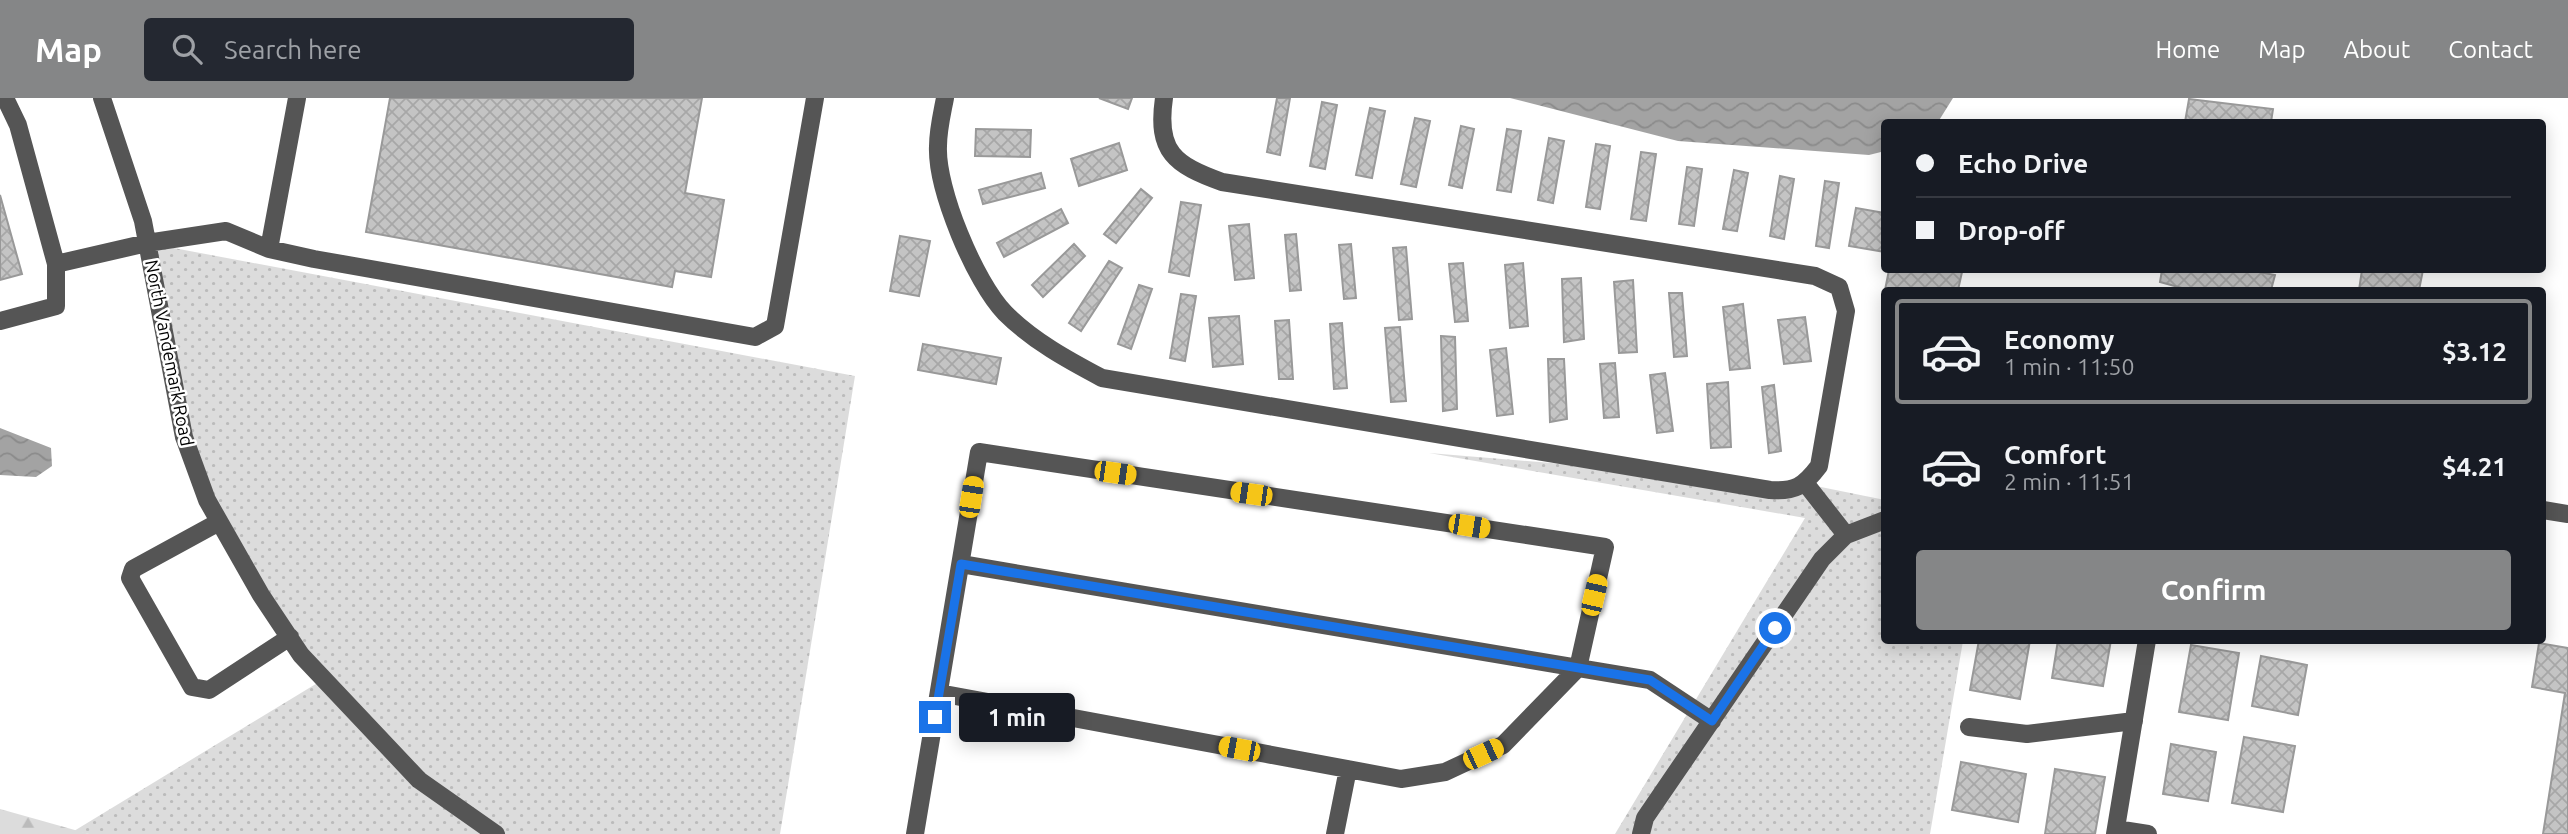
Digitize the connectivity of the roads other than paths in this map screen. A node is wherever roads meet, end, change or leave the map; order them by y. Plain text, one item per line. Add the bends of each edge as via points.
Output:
1 (6, 98) edge
2 (102, 98) edge
3 (297, 98) edge
4 (815, 98) edge
5 (945, 98) edge
6 (1164, 98) edge
7 (147, 243) junction
8 (269, 249) junction
9 (56, 264) junction
10 (0, 321) edge
11 (1806, 484) junction
12 (2546, 510) edge
13 (2568, 514) edge
14 (219, 522) junction
15 (1881, 522) edge
16 (1846, 535) junction
17 (961, 564) junction
18 (290, 637) junction
19 (2146, 644) edge
20 (1578, 668) junction
21 (939, 693) junction
22 (1712, 721) junction
23 (2134, 721) junction
24 (1969, 727) dead end
25 (1348, 769) junction
26 (2116, 831) edge
27 (496, 834) edge
28 (915, 834) edge
29 (1335, 834) edge
30 (1641, 834) edge
31 (2148, 834) edge

1 - 9 street via 18,125
2 - 7 street, North Vandemark Road
3 - 8 street
4 - 8 street via 775,326 755,337
5 - 11 street via 938,148 947,201 979,276 1004,311 1038,341 1102,378 1770,490 1791,491
6 - 11 street via 1161,126 1169,153 1189,170 1222,183 1815,276 1839,286 1846,311 1819,466
7 - 8 street via 226,231
7 - 9 street
7 - 14 street, North Vandemark Road via 184,437
9 - 10 street via 56,306
11 - 16 street
12 - 13 street
14 - 18 street, North Vandemark Road
14 - 18 street via 133,569 130,578 192,687 209,690
15 - 16 street
16 - 22 street via 1822,559
17 - 20 street
17 - 20 street via 979,453 1605,547
17 - 21 street
18 - 27 street, North Vandemark Road via 301,655 419,780
19 - 23 street
20 - 22 street via 1650,680
20 - 25 street via 1503,745 1445,772 1401,779
21 - 25 street
21 - 28 street
22 - 30 street via 1645,818
23 - 24 street via 2027,734
23 - 26 street
25 - 29 street
26 - 31 street

